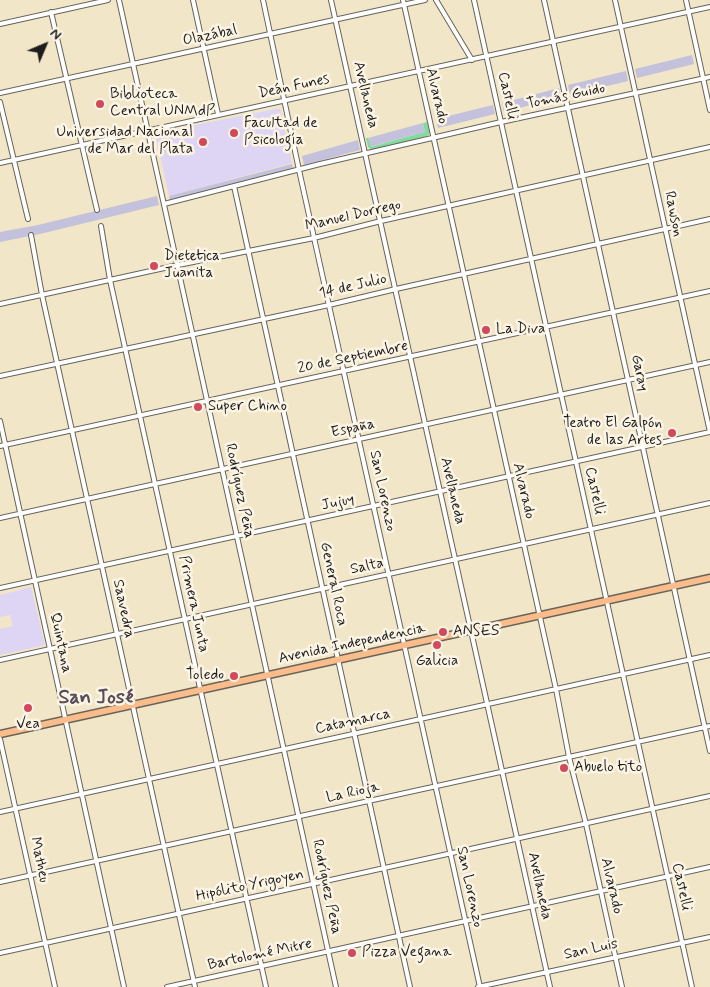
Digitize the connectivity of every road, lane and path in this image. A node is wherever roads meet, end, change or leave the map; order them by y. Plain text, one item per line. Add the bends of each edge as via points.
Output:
1 (108, 0) edge
2 (119, 0) edge
3 (193, 0) edge
4 (263, 0) edge
5 (331, 0) edge
6 (425, 0) edge
7 (436, 0) edge
8 (474, 0) edge
9 (544, 0) edge
10 (615, 0) edge
11 (686, 0) edge
12 (403, 2) edge
13 (710, 7) edge
14 (51, 12) junction
15 (688, 12) junction
16 (336, 20) junction
17 (0, 24) edge
18 (621, 27) junction
19 (270, 34) junction
20 (554, 42) junction
21 (204, 48) junction
22 (487, 56) junction
23 (472, 60) junction
24 (134, 64) junction
25 (418, 72) junction
26 (710, 77) edge
27 (66, 79) junction
28 (703, 79) junction
29 (351, 86) junction
30 (0, 93) edge
31 (636, 94) junction
32 (285, 101) junction
33 (0, 102) edge
34 (568, 108) junction
35 (710, 110) edge
36 (218, 114) junction
37 (501, 122) junction
38 (148, 130) junction
39 (434, 139) junction
40 (82, 145) junction
41 (710, 147) edge
42 (366, 154) junction
43 (14, 160) junction
44 (650, 160) junction
45 (0, 163) edge
46 (299, 170) junction
47 (584, 175) junction
48 (234, 186) junction
49 (516, 190) junction
50 (164, 204) junction
51 (448, 206) junction
52 (97, 210) dead end
53 (28, 219) dead end
54 (710, 220) edge
55 (381, 221) junction
56 (101, 226) dead end
57 (665, 229) junction
58 (32, 235) dead end
59 (314, 238) junction
60 (599, 244) junction
61 (248, 251) junction
62 (532, 259) junction
63 (178, 264) junction
64 (464, 274) junction
65 (110, 280) junction
66 (396, 289) junction
67 (710, 291) edge
68 (42, 295) junction
69 (680, 297) junction
70 (0, 304) edge
71 (329, 305) junction
72 (614, 312) junction
73 (263, 318) junction
74 (546, 327) junction
75 (193, 334) junction
76 (479, 342) junction
77 (126, 348) junction
78 (411, 357) junction
79 (710, 362) edge
80 (58, 363) junction
81 (695, 365) junction
82 (344, 372) junction
83 (0, 376) edge
84 (629, 380) junction
85 (278, 385) junction
86 (561, 395) junction
87 (208, 401) junction
88 (494, 410) junction
89 (140, 416) junction
90 (0, 422) edge
91 (426, 424) junction
92 (72, 430) junction
93 (710, 432) edge
94 (359, 439) junction
95 (5, 445) junction
96 (0, 446) edge
97 (643, 447) junction
98 (293, 454) junction
99 (576, 462) junction
100 (223, 469) junction
101 (508, 477) junction
102 (155, 484) junction
103 (441, 492) junction
104 (87, 499) junction
105 (710, 503) edge
106 (374, 506) junction
107 (20, 514) junction
108 (658, 514) junction
109 (0, 518) edge
110 (308, 521) junction
111 (591, 529) junction
112 (237, 536) junction
113 (524, 544) junction
114 (170, 551) junction
115 (456, 559) junction
116 (102, 566) junction
117 (389, 574) junction
118 (710, 578) edge
119 (35, 581) junction
120 (674, 586) junction
121 (0, 588) edge
122 (322, 589) junction
123 (607, 601) junction
124 (252, 604) junction
125 (539, 616) junction
126 (185, 619) junction
127 (472, 632) junction
128 (117, 634) junction
129 (404, 646) junction
130 (50, 649) junction
131 (710, 655) edge
132 (0, 660) edge
133 (338, 660) junction
134 (690, 660) junction
135 (623, 674) junction
136 (268, 676) junction
137 (556, 689) junction
138 (201, 690) junction
139 (488, 704) junction
140 (133, 705) junction
141 (421, 719) junction
142 (66, 720) junction
143 (710, 726) edge
144 (705, 727) junction
145 (0, 734) edge
146 (354, 734) junction
147 (0, 739) edge
148 (638, 742) junction
149 (284, 749) junction
150 (710, 751) edge
151 (569, 757) junction
152 (217, 764) junction
153 (503, 772) junction
154 (150, 779) junction
155 (436, 786) junction
156 (82, 794) junction
157 (710, 796) edge
158 (369, 801) junction
159 (16, 808) junction
160 (653, 809) junction
161 (0, 812) edge
162 (299, 816) junction
163 (586, 824) junction
164 (232, 831) junction
165 (517, 839) junction
166 (164, 846) junction
167 (450, 854) junction
168 (96, 861) junction
169 (710, 867) edge
170 (384, 868) junction
171 (30, 875) junction
172 (668, 877) junction
173 (0, 882) edge
174 (313, 884) junction
175 (601, 891) junction
176 (247, 898) junction
177 (532, 906) junction
178 (178, 914) junction
179 (465, 921) junction
180 (111, 928) junction
181 (399, 936) junction
182 (710, 937) edge
183 (45, 943) junction
184 (682, 943) junction
185 (328, 951) junction
186 (0, 953) edge
187 (615, 956) junction
188 (262, 966) junction
189 (546, 972) junction
190 (194, 981) junction
191 (55, 987) edge
192 (124, 987) edge
193 (166, 987) edge
194 (195, 987) edge
195 (266, 987) edge
196 (336, 987) edge
197 (410, 987) edge
198 (479, 987) edge
199 (550, 987) edge
200 (622, 987) edge
201 (692, 987) edge

1 - 14 street
2 - 24 street, Rodríguez Peña
3 - 21 street
4 - 19 street, San Lorenzo
5 - 16 street, Avellaneda
6 - 12 street, Olazábal
7 - 23 street
8 - 22 street, Castelli
9 - 20 street, Garay
10 - 18 street, Rawson
11 - 15 street
12 - 16 street, Olazábal
12 - 25 street, Alvarado
13 - 15 street, Deán Funes
14 - 17 street
14 - 27 street
15 - 18 street, Deán Funes
15 - 28 street
16 - 19 street, Olazábal
16 - 29 street, Avellaneda
18 - 20 street, Deán Funes
18 - 31 street, Rawson
19 - 21 street, Olazábal
19 - 32 street, San Lorenzo
20 - 22 street, Deán Funes
20 - 34 street, Garay
21 - 24 street, Olazábal
21 - 36 street
22 - 23 street, Deán Funes
22 - 37 street, Castelli
23 - 25 street, Deán Funes
24 - 27 street, Olazábal
24 - 38 street, Rodríguez Peña
25 - 29 street, Deán Funes
25 - 39 street, Alvarado
26 - 28 street, Tomás Guido
27 - 30 street, Olazábal
27 - 40 street
28 - 31 street, Tomás Guido
28 - 35 street
29 - 32 street, Deán Funes
29 - 42 street, Avellaneda
31 - 34 street, Tomás Guido
31 - 44 street, Rawson
32 - 36 street, Deán Funes
32 - 46 street, San Lorenzo
33 - 43 street
34 - 37 street, Tomás Guido
34 - 47 street, Garay
36 - 38 street, Deán Funes
37 - 39 street, Tomás Guido
37 - 49 street, Castelli
38 - 40 street, Deán Funes
38 - 50 street, Rodríguez Peña
39 - 42 street, Tomás Guido
39 - 51 street, Alvarado
40 - 43 street, Deán Funes
40 - 52 street
41 - 44 street, Manuel Dorrego
42 - 46 street, Tomás Guido
42 - 55 street, Avellaneda
43 - 45 street, Deán Funes
43 - 53 street
44 - 47 street, Manuel Dorrego
44 - 57 street, Rawson
46 - 48 street, Tomás Guido
46 - 59 street, San Lorenzo
47 - 49 street, Manuel Dorrego
47 - 60 street, Garay
48 - 50 street, Tomás Guido
48 - 61 street, General Roca
49 - 51 street, Manuel Dorrego
49 - 62 street, Castelli
50 - 63 street, Rodríguez Peña
51 - 55 street, Manuel Dorrego
51 - 64 street, Alvarado
54 - 57 street, 14 de Julio
55 - 59 street, Manuel Dorrego
55 - 66 street, Avellaneda
56 - 65 street, Primera Junta
57 - 60 street, 14 de Julio
57 - 69 street, Rawson
58 - 68 street, Saavedra
59 - 61 street, Manuel Dorrego
59 - 71 street, San Lorenzo
60 - 62 street, 14 de Julio
60 - 72 street, Garay
61 - 63 street, Manuel Dorrego
61 - 73 street, General Roca
62 - 64 street, 14 de Julio
62 - 74 street, Castelli
63 - 65 street, Manuel Dorrego
63 - 75 street, Rodríguez Peña
64 - 66 street, 14 de Julio
64 - 76 street, Alvarado
65 - 68 street, Manuel Dorrego
65 - 77 street, Primera Junta
66 - 71 street, 14 de Julio
66 - 78 street, Avellaneda
67 - 69 street, 20 de Septiembre
68 - 70 street, Manuel Dorrego
68 - 80 street, Saavedra
69 - 72 street, 20 de Septiembre
69 - 81 street, Rawson
71 - 73 street, 14 de Julio
71 - 82 street, San Lorenzo
72 - 74 street, 20 de Septiembre
72 - 84 street, Garay
73 - 75 street, 14 de Julio
73 - 85 street, General Roca
74 - 76 street, 20 de Septiembre
74 - 86 street, Castelli
75 - 77 street, 14 de Julio
75 - 87 street, Rodríguez Peña
76 - 78 street, 20 de Septiembre
76 - 88 street, Alvarado
77 - 80 street, 14 de Julio
77 - 89 street, Primera Junta
78 - 82 street, 20 de Septiembre
78 - 91 street, Avellaneda
79 - 81 street, España
80 - 83 street, 14 de Julio
80 - 92 street, Saavedra
81 - 84 street, España
81 - 93 street, Rawson
82 - 85 street, 20 de Septiembre
82 - 94 street, San Lorenzo
84 - 86 street, España
84 - 97 street, Garay
85 - 87 street, 20 de Septiembre
85 - 98 street, General Roca
86 - 88 street, España
86 - 99 street, Castelli
87 - 89 street, 20 de Septiembre
87 - 100 street, Rodríguez Peña
88 - 91 street, España
88 - 101 street, Alvarado
89 - 92 street, 20 de Septiembre
89 - 102 street, Primera Junta
90 - 95 street, Quintana
91 - 94 street, España
91 - 103 street, Avellaneda
92 - 95 street, 20 de Septiembre
92 - 104 street, Saavedra
93 - 97 street, Jujuy
94 - 98 street, España
94 - 106 street, San Lorenzo
95 - 96 street, 20 de Septiembre
95 - 107 street, Quintana
97 - 99 street, Jujuy
97 - 108 street, Garay
98 - 100 street, España
98 - 110 street, General Roca
99 - 101 street, Jujuy
99 - 111 street, Castelli
100 - 102 street, España
100 - 112 street, Rodríguez Peña
101 - 103 street, Jujuy
101 - 113 street, Alvarado
102 - 104 street, España
102 - 114 street, Primera Junta
103 - 106 street, Jujuy
103 - 115 street, Avellaneda
104 - 107 street, España
104 - 116 street, Saavedra
105 - 108 street, Salta
106 - 110 street, Jujuy
106 - 117 street, San Lorenzo
107 - 109 street, España
107 - 119 street, Quintana
108 - 111 street, Salta
108 - 120 street, Garay
110 - 112 street, Jujuy
110 - 122 street, General Roca
111 - 113 street, Salta
111 - 123 street, Castelli
112 - 114 street, Jujuy
112 - 124 street, Rodríguez Peña
113 - 115 street, Salta
113 - 125 street, Alvarado
114 - 116 street, Jujuy
114 - 126 street, Primera Junta
115 - 117 street, Salta
115 - 127 street, Avellaneda
116 - 119 street, Jujuy
116 - 128 street, Saavedra
117 - 122 street, Salta
117 - 129 street, San Lorenzo
118 - 120 main road, Avenida Independencia
119 - 121 street, Jujuy
119 - 130 street, Quintana
120 - 123 main road, Avenida Independencia
120 - 134 street, Garay
122 - 124 street, Salta
122 - 133 street, General Roca
123 - 125 main road, Avenida Independencia
123 - 135 street, Castelli
124 - 126 street, Salta
124 - 136 street, Rodríguez Peña
125 - 127 main road, Avenida Independencia
125 - 137 street, Alvarado
126 - 128 street, Salta
126 - 138 street, Primera Junta
127 - 129 main road, Avenida Independencia
127 - 139 street, Avellaneda
128 - 130 street, Salta
128 - 140 street, Saavedra
129 - 133 main road, Avenida Independencia
129 - 141 street, San Lorenzo
130 - 132 street, Salta
130 - 142 street, Quintana
131 - 134 street, Catamarca
133 - 136 main road, Avenida Independencia
133 - 146 street, General Roca
134 - 135 street, Catamarca
134 - 144 street, Garay
135 - 137 street, Catamarca
135 - 148 street, Castelli
136 - 138 main road, Avenida Independencia
136 - 149 street, Rodríguez Peña
137 - 139 street, Catamarca
137 - 151 street, Alvarado
138 - 140 main road, Avenida Independencia
138 - 152 street, Primera Junta
139 - 141 street, Catamarca
139 - 153 street, Avellaneda
140 - 142 main road, Avenida Independencia
140 - 154 street, Saavedra
141 - 146 street, Catamarca
141 - 155 street, San Lorenzo
142 - 145 main road, Avenida Independencia
142 - 156 street, Quintana
143 - 144 street, La Rioja
144 - 148 street, La Rioja
144 - 150 street, Garay
146 - 149 street, Catamarca
146 - 158 street, General Roca
147 - 159 street, Matheu
148 - 151 street, La Rioja
148 - 160 street, Castelli
149 - 152 street, Catamarca
149 - 162 street, Rodríguez Peña
151 - 153 street, La Rioja
151 - 163 street, Alvarado
152 - 154 street, Catamarca
152 - 164 street, Primera Junta
153 - 155 street, La Rioja
153 - 165 street, Avellaneda
154 - 156 street, Catamarca
154 - 166 street, Saavedra
155 - 158 street, La Rioja
155 - 167 street, San Lorenzo
156 - 159 street, Catamarca
156 - 168 street, Quintana
157 - 160 street, Hipólito Yrigoyen
158 - 162 street, La Rioja
158 - 170 street, General Roca
159 - 161 street, Catamarca
159 - 171 street, Matheu
160 - 163 street, Hipólito Yrigoyen
160 - 172 street, Castelli
162 - 164 street, La Rioja
162 - 174 street, Rodríguez Peña
163 - 165 street, Hipólito Yrigoyen
163 - 175 street, Alvarado
164 - 166 street, La Rioja
164 - 176 street, Primera Junta
165 - 167 street, Hipólito Yrigoyen
165 - 177 street, Avellaneda
166 - 168 street, La Rioja
166 - 178 street, Saavedra
167 - 170 street, Hipólito Yrigoyen
167 - 179 street, San Lorenzo
168 - 171 street, La Rioja
168 - 180 street, Quintana
169 - 172 street, Bartolomé Mitre
170 - 174 street, Hipólito Yrigoyen
170 - 181 street, General Roca
171 - 173 street, La Rioja
171 - 183 street, Matheu
172 - 175 street, Bartolomé Mitre
172 - 184 street, Castelli
174 - 176 street, Hipólito Yrigoyen
174 - 185 street, Rodríguez Peña
175 - 177 street, Bartolomé Mitre
175 - 187 street, Alvarado
176 - 178 street, Hipólito Yrigoyen
176 - 188 street, Primera Junta
177 - 179 street, Bartolomé Mitre
177 - 189 street, Avellaneda
178 - 180 street, Hipólito Yrigoyen
178 - 190 street, Saavedra
179 - 181 street, Bartolomé Mitre
179 - 198 street, San Lorenzo
180 - 183 street, Hipólito Yrigoyen
180 - 192 street, Quintana
181 - 185 street, Bartolomé Mitre
181 - 197 street, General Roca
182 - 184 street, San Luis
183 - 186 street, Hipólito Yrigoyen
183 - 191 street, Matheu
184 - 187 street, San Luis
184 - 201 street, Castelli
185 - 188 street, Bartolomé Mitre
185 - 196 street, Rodríguez Peña
187 - 189 street, San Luis
187 - 200 street, Alvarado
188 - 190 street, Bartolomé Mitre
188 - 195 street, Primera Junta
189 - 198 street, San Luis
189 - 199 street, Avellaneda
190 - 193 street, Bartolomé Mitre
190 - 194 street, Saavedra

